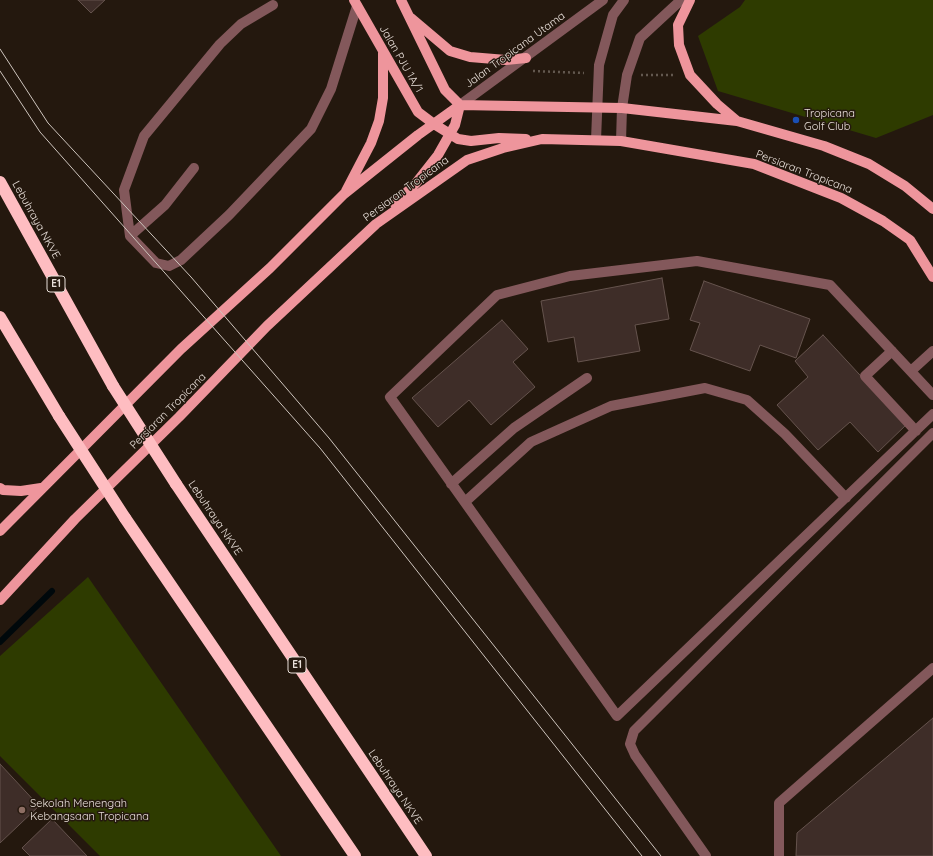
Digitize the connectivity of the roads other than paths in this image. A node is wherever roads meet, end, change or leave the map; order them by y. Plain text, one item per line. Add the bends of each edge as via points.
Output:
1 (401, 0) edge
2 (603, 0) edge
3 (624, 0) edge
4 (681, 0) edge
5 (690, 0) edge
6 (355, 3) edge
7 (273, 6) dead end
8 (411, 18) junction
9 (383, 53) junction
10 (526, 58) junction
11 (460, 105) junction
12 (597, 107) junction
13 (622, 108) junction
14 (737, 120) junction
15 (434, 124) junction
16 (450, 134) junction
17 (542, 139) junction
18 (596, 140) junction
19 (621, 142) junction
20 (194, 168) dead end
21 (0, 182) edge
22 (344, 194) junction
23 (933, 209) edge
24 (376, 224) junction
25 (130, 236) junction
26 (933, 277) edge
27 (0, 317) edge
28 (892, 351) junction
29 (933, 351) edge
30 (911, 371) junction
31 (587, 378) dead end
32 (933, 394) edge
33 (933, 414) edge
34 (916, 431) junction
35 (933, 433) edge
36 (452, 484) junction
37 (0, 488) edge
38 (41, 488) junction
39 (846, 498) junction
40 (465, 502) junction
41 (0, 529) edge
42 (0, 600) edge
43 (933, 668) edge
44 (355, 856) edge
45 (426, 856) edge
46 (706, 856) edge
47 (778, 856) edge

1 - 8 main road
2 - 10 street, Jalan Tropicana Utama
3 - 12 street via 613,16 598,73
4 - 13 street via 640,38 630,64
5 - 14 main road via 678,25 678,45 690,75 717,104
6 - 9 main road, Jalan PJU 1A/1
6 - 25 street via 331,88 311,129 229,214 181,260 169,266 156,263
7 - 25 street via 241,24 220,44 144,136 124,190
8 - 10 main road via 450,51 470,57 506,60
8 - 11 main road via 445,90
9 - 15 main road, Jalan PJU 1A/1 via 418,112
9 - 22 main road via 380,121
10 - 11 street, Jalan Tropicana Utama
11 - 12 main road
11 - 15 main road
11 - 16 main road
12 - 13 main road
12 - 18 street
13 - 14 main road
13 - 19 street
14 - 23 main road via 824,146 869,164 905,186
15 - 16 main road, Jalan PJU 1A/1
15 - 22 main road
16 - 17 main road, Jalan PJU 1A/1 via 458,139 471,141 499,138
16 - 24 main road via 438,155 416,183
17 - 18 main road, Persiaran Tropicana
17 - 24 main road, Persiaran Tropicana via 467,160
18 - 19 main road, Persiaran Tropicana
19 - 26 main road, Persiaran Tropicana via 754,164 841,198 883,220 910,240
20 - 25 street via 165,205
21 - 45 highway, Lebuhraya NKVE / E1, bridge via 112,386
22 - 38 main road
24 - 42 main road, Persiaran Tropicana via 267,326 75,519
27 - 44 highway, bridge via 58,416 125,518
28 - 30 street
28 - 34 street via 865,376
28 - 36 street via 830,285 697,261 570,276 497,295 390,396
29 - 30 street
30 - 32 street
31 - 36 street via 514,428
33 - 34 street
34 - 39 street
35 - 46 street via 634,731 630,744 636,755
36 - 40 street
37 - 38 main road via 21,491
38 - 41 main road
39 - 40 street via 785,434 747,400 705,388 611,406 531,442
39 - 40 street via 617,716
43 - 47 street via 779,803

